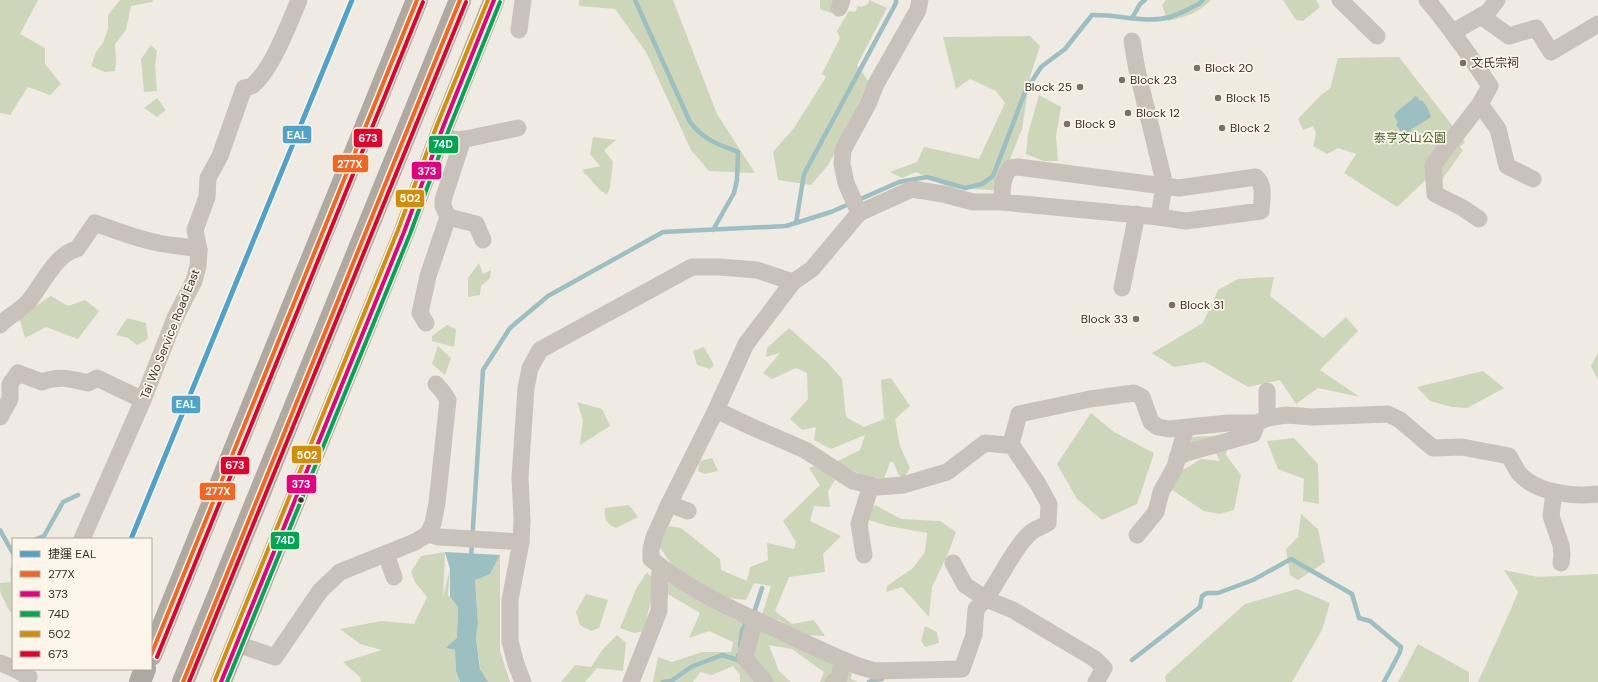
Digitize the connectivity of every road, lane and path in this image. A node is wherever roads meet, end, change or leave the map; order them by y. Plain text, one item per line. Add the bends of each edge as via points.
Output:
1 (299, 0) edge
2 (417, 0) edge
3 (460, 0) edge
4 (494, 0) edge
5 (523, 0) edge
6 (920, 0) edge
7 (1340, 0) edge
8 (1427, 0) edge
9 (1497, 0) edge
10 (1481, 16) junction
11 (1598, 24) edge
12 (518, 30) dead end
13 (1453, 32) junction
14 (1377, 36) dead end
15 (1132, 41) dead end
16 (1480, 104) junction
17 (518, 128) dead end
18 (440, 135) junction
19 (463, 139) junction
20 (1533, 179) dead end
21 (1164, 186) junction
22 (1002, 202) junction
23 (857, 206) junction
24 (1137, 214) junction
25 (448, 216) junction
26 (1159, 216) junction
27 (1479, 219) dead end
28 (483, 240) dead end
29 (199, 250) junction
30 (793, 282) junction
31 (1122, 288) dead end
32 (426, 323) dead end
33 (0, 325) edge
34 (436, 384) dead end
35 (1267, 391) dead end
36 (144, 400) junction
37 (716, 410) junction
38 (0, 417) edge
39 (1262, 420) junction
40 (1186, 428) junction
41 (1011, 444) junction
42 (1177, 458) junction
43 (871, 486) junction
44 (1554, 492) junction
45 (1598, 494) edge
46 (669, 504) junction
47 (688, 511) dead end
48 (433, 535) junction
49 (1137, 535) dead end
50 (82, 538) edge
51 (521, 542) junction
52 (386, 554) junction
53 (864, 555) dead end
54 (953, 562) dead end
55 (1561, 563) dead end
56 (660, 566) junction
57 (394, 577) dead end
58 (986, 599) junction
59 (754, 619) junction
60 (237, 644) junction
61 (152, 653) edge
62 (843, 660) junction
63 (0, 663) edge
64 (12, 668) edge
65 (146, 670) edge
66 (140, 682) edge
67 (183, 682) edge
68 (221, 682) edge
69 (523, 682) edge
70 (631, 682) edge
71 (765, 682) edge
72 (833, 682) edge
73 (1096, 682) edge

1 - 29 street, Tai Wo Service Road East via 283,39 266,68 252,86 244,88 220,156 208,178 207,197 195,230
2 - 61 highway
3 - 67 highway
4 - 18 main road
5 - 12 street
6 - 23 street via 918,10 876,84 843,150 842,164 846,182
7 - 14 street
8 - 13 street
9 - 10 street via 1488,12
10 - 11 street via 1509,36 1536,28 1550,52
10 - 13 street
13 - 16 street via 1490,86
15 - 21 street via 1136,70 1161,163
16 - 20 street via 1498,129 1507,166
16 - 27 street via 1433,165 1436,194
17 - 19 street
18 - 19 street
18 - 60 main road via 404,232
19 - 25 street via 444,200 443,206
21 - 22 street via 1018,167 1010,168 1006,174
21 - 26 street
21 - 26 street via 1192,187 1256,177 1262,190 1261,211 1186,221
22 - 23 street via 973,202 912,189
22 - 24 street
23 - 30 street via 812,268
24 - 26 street
24 - 31 street
25 - 28 street via 476,224
25 - 32 street via 428,276 420,313
29 - 33 street via 162,244 95,223 77,249 70,250 49,271 38,290 20,310
29 - 36 street, Tai Wo Service Road East via 194,281 148,373
30 - 37 street via 746,344
30 - 51 street via 757,270 692,267 540,350 530,368 526,388 520,477
34 - 48 street via 448,400
35 - 39 street
36 - 38 street via 97,378 88,383 64,378 51,378 42,382 18,373 10,384 10,399
36 - 50 street, Tai Wo Service Road East
37 - 43 street via 805,450 854,481
37 - 46 street
39 - 40 street
39 - 42 street via 1253,434 1186,453
39 - 44 street via 1287,415 1312,417 1388,414 1400,420 1433,448 1462,447 1509,456 1519,473
40 - 41 street via 1169,430 1158,427 1151,422 1142,397 1134,393 1018,414
40 - 42 street
41 - 43 street via 985,443 947,472 928,479 903,485
41 - 58 street via 1049,504 1048,523 1030,533 1010,558
42 - 49 street via 1175,467 1161,492 1156,512
43 - 53 street via 859,524
44 - 45 street via 1584,496
44 - 55 street via 1551,516 1561,545
46 - 47 street
46 - 56 street via 651,550 651,559
48 - 51 street
48 - 52 street
51 - 69 street via 510,600 510,641
52 - 57 street
52 - 60 street via 340,572 320,591 274,660
54 - 58 street via 965,585
56 - 59 street via 710,597
56 - 70 street via 659,611
58 - 62 street via 976,609 974,635 962,669 875,671
58 - 73 street via 1013,610 1096,659 1104,668
59 - 62 street
59 - 71 street via 745,658
60 - 68 main road
62 - 72 street via 839,678
63 - 64 street
65 - 66 highway

